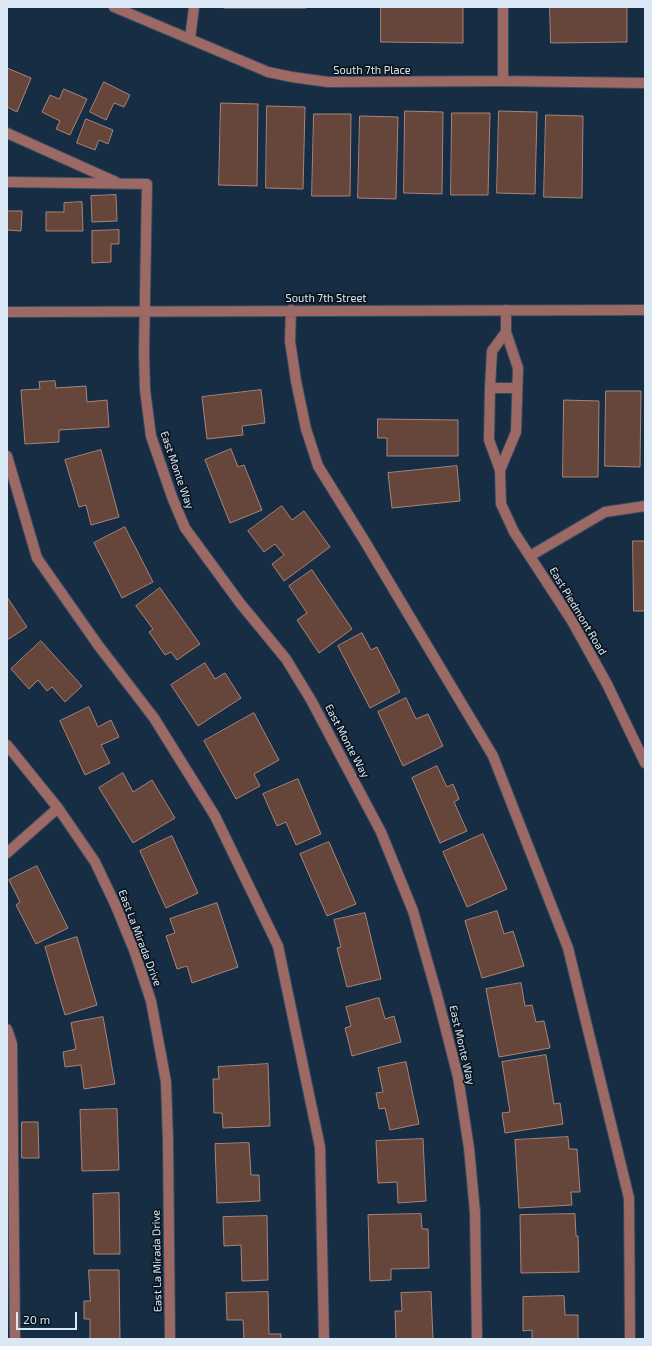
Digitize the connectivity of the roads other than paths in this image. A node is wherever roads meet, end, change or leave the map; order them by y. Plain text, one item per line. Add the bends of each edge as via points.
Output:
1 (114, 7) edge
2 (194, 7) edge
3 (503, 7) edge
4 (190, 39) junction
5 (503, 81) junction
6 (645, 83) edge
7 (7, 133) edge
8 (7, 182) edge
9 (120, 184) junction
10 (290, 310) junction
11 (506, 310) junction
12 (645, 310) edge
13 (146, 311) junction
14 (7, 312) edge
15 (506, 332) junction
16 (490, 388) junction
17 (517, 388) junction
18 (7, 456) edge
19 (500, 470) junction
20 (645, 506) edge
21 (530, 556) junction
22 (7, 745) edge
23 (645, 763) edge
24 (58, 808) junction
25 (7, 853) edge
26 (7, 1029) edge
27 (15, 1339) edge
28 (170, 1339) edge
29 (324, 1339) edge
30 (477, 1339) edge
31 (630, 1339) edge

1 - 4 street, South 7th Place
2 - 4 street
3 - 5 street
4 - 5 street, South 7th Place via 268,72 328,82
5 - 6 street, South 7th Place
7 - 9 street
8 - 9 street
9 - 13 street, East Monte Way via 147,184
10 - 11 street, South 7th Street
10 - 13 street, South 7th Street
10 - 31 street via 290,341 296,382 306,430 318,466 493,756 568,948 629,1198
11 - 12 street, South 7th Street
11 - 15 street, East Piedmont Road
13 - 14 street, South 7th Street
13 - 30 street, East Monte Way via 145,390 151,436 185,528 240,603 286,659 311,700 381,832 413,911 438,995 458,1077 469,1148 475,1212
15 - 16 street, East Piedmont Road via 492,351
15 - 17 street, East Piedmont Road via 518,368
16 - 17 street
16 - 19 street, East Piedmont Road via 489,440
17 - 19 street, East Piedmont Road via 516,432
18 - 29 street via 37,558 154,718 215,816 278,946 320,1147
19 - 21 street, East Piedmont Road via 501,504 514,532
20 - 21 street via 605,512
21 - 23 street, East Piedmont Road via 572,621 607,684
22 - 24 street, East La Mirada Drive
24 - 25 street
24 - 28 street, East La Mirada Drive via 95,862 134,950 151,1001 166,1082
26 - 27 street via 12,1044

